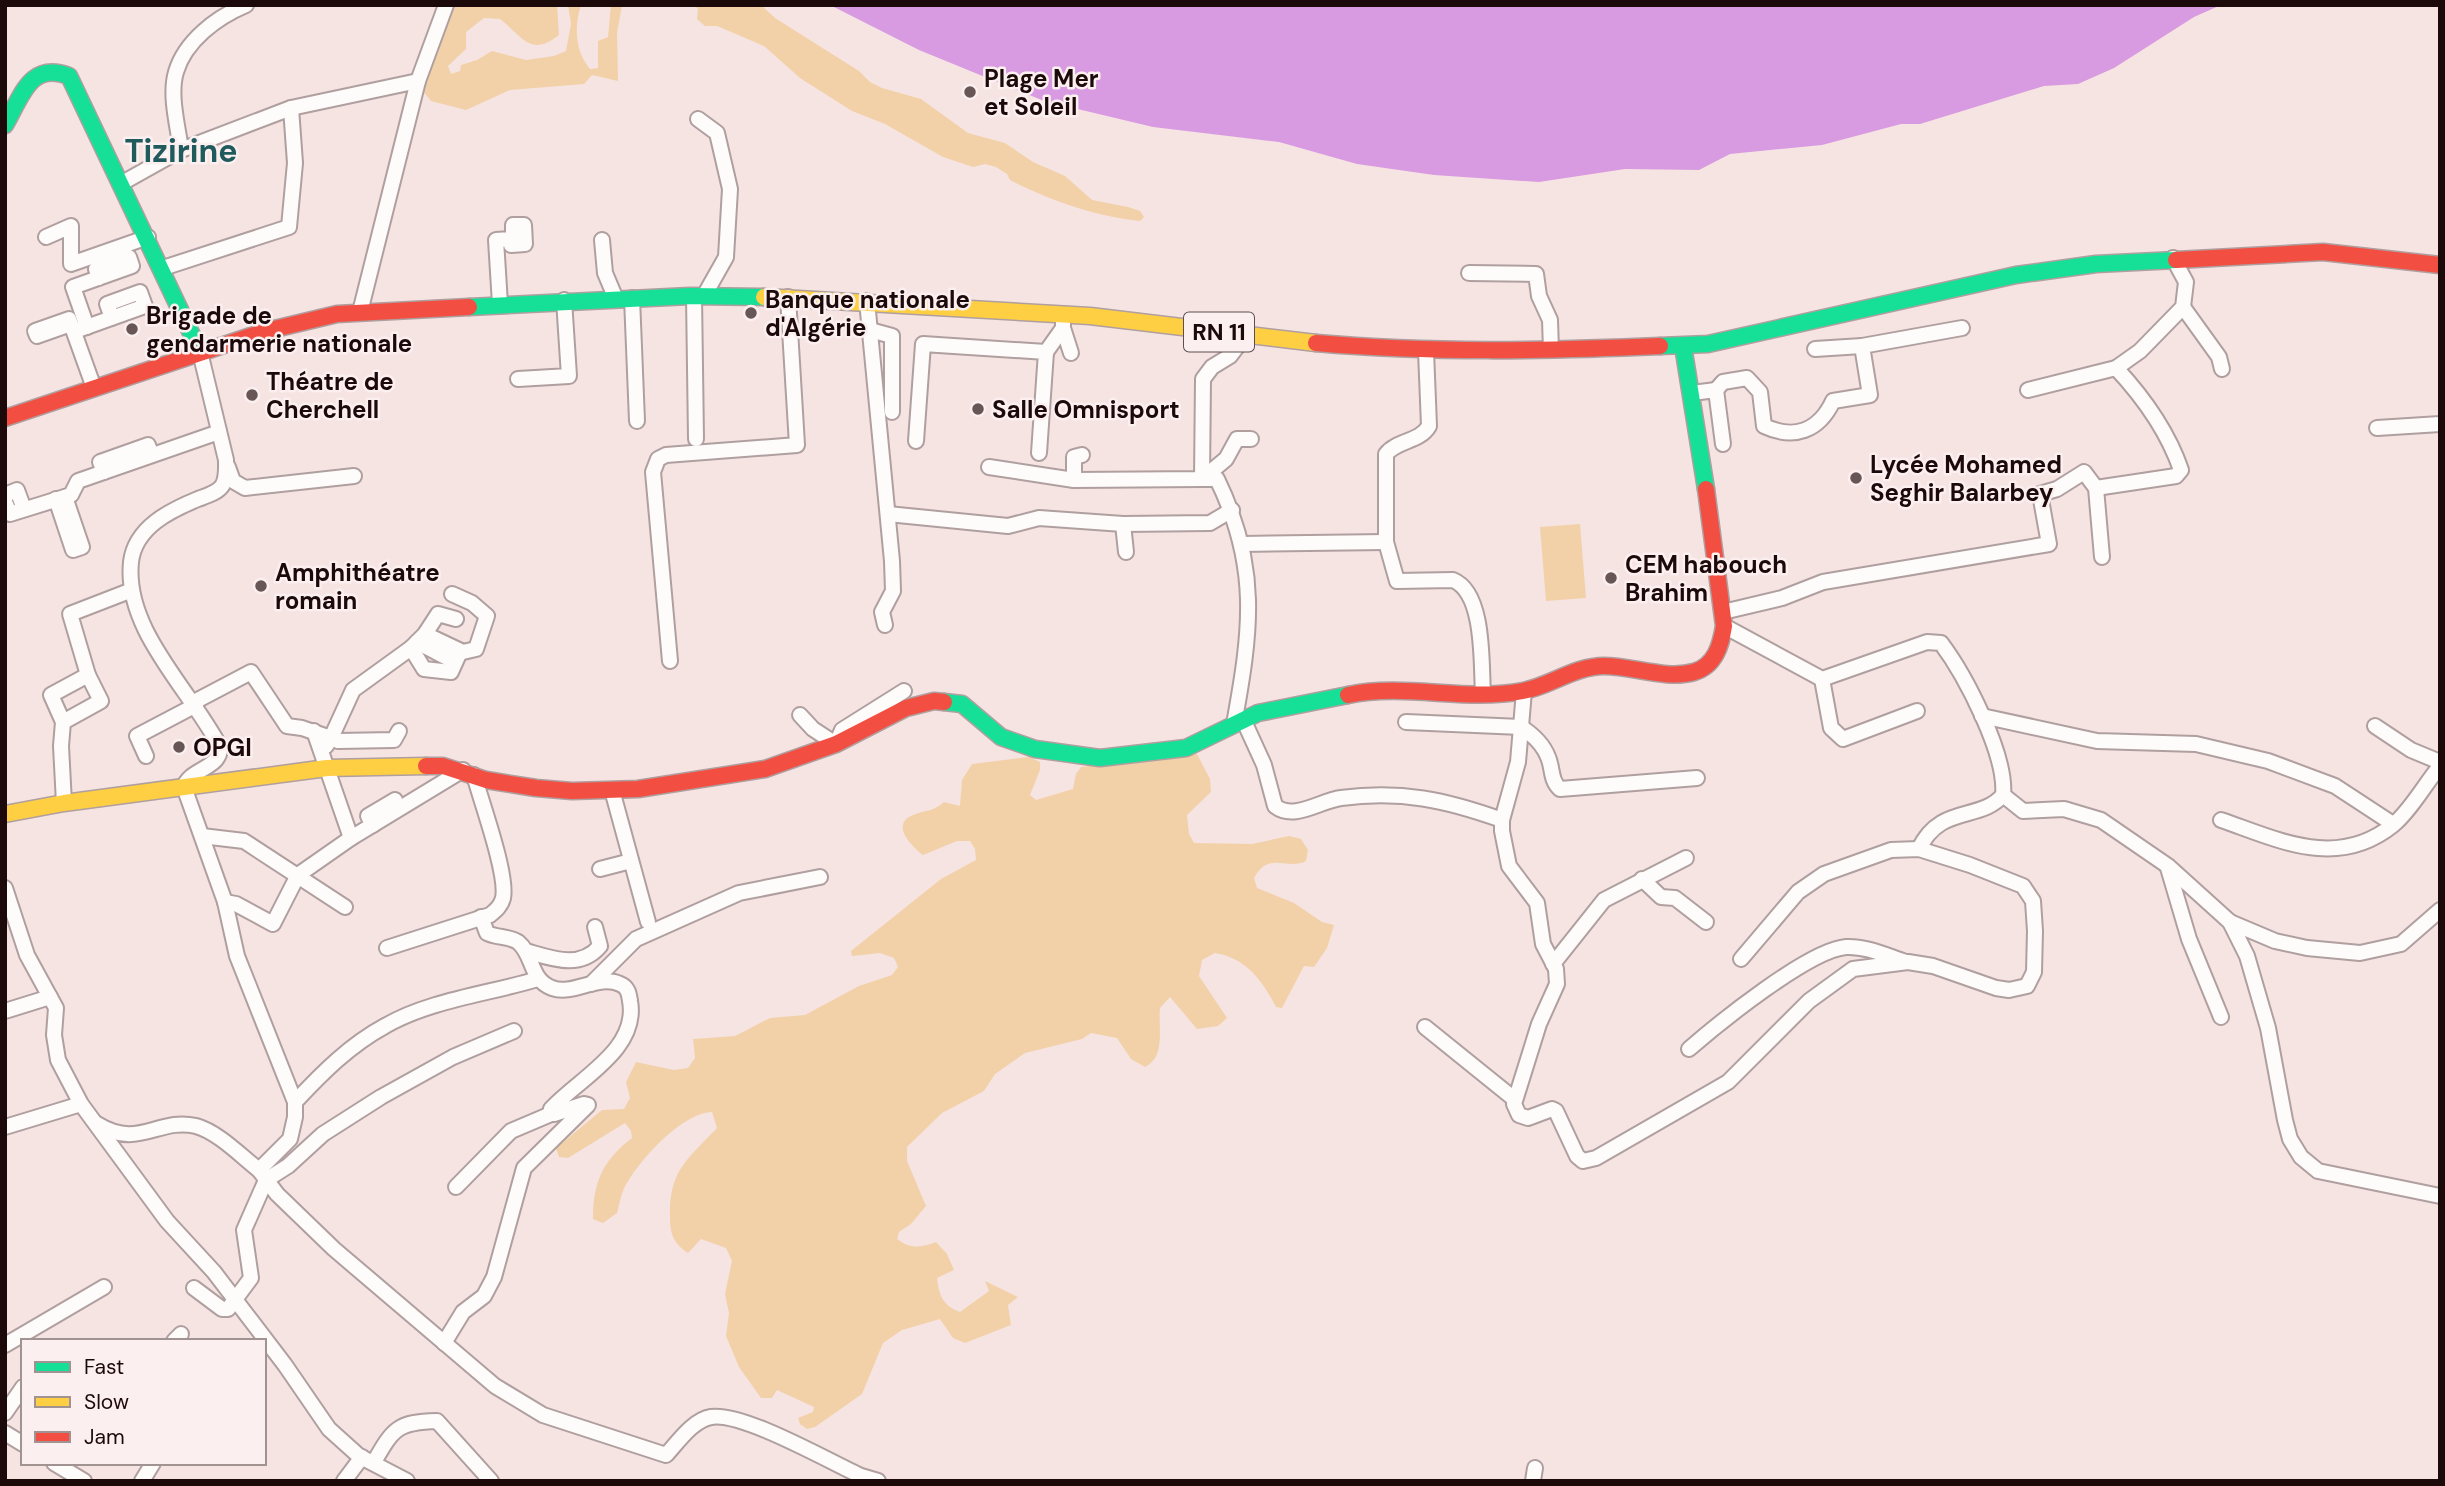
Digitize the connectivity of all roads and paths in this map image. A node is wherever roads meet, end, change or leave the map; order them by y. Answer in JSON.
{"nodes":[{"id":1,"x":246,"y":5,"type":"edge"},
{"id":2,"x":446,"y":5,"type":"edge"},
{"id":3,"x":418,"y":81,"type":"junction"},
{"id":4,"x":291,"y":108,"type":"junction"},
{"id":5,"x":698,"y":119,"type":"dead end"},
{"id":6,"x":5,"y":125,"type":"edge"},
{"id":7,"x":181,"y":150,"type":"junction"},
{"id":8,"x":122,"y":183,"type":"junction"},
{"id":9,"x":47,"y":237,"type":"dead end"},
{"id":10,"x":148,"y":237,"type":"junction"},
{"id":11,"x":510,"y":239,"type":"dead end"},
{"id":12,"x":602,"y":240,"type":"dead end"},
{"id":13,"x":2173,"y":258,"type":"junction"},
{"id":14,"x":2440,"y":265,"type":"edge"},
{"id":15,"x":163,"y":268,"type":"junction"},
{"id":16,"x":1469,"y":273,"type":"dead end"},
{"id":17,"x":99,"y":278,"type":"dead end"},
{"id":18,"x":699,"y":296,"type":"junction"},
{"id":19,"x":788,"y":297,"type":"junction"},
{"id":20,"x":624,"y":298,"type":"junction"},
{"id":21,"x":564,"y":300,"type":"junction"},
{"id":22,"x":867,"y":301,"type":"junction"},
{"id":23,"x":500,"y":304,"type":"junction"},
{"id":24,"x":2183,"y":307,"type":"junction"},
{"id":25,"x":360,"y":312,"type":"junction"},
{"id":26,"x":112,"y":318,"type":"dead end"},
{"id":27,"x":1063,"y":321,"type":"junction"},
{"id":28,"x":77,"y":328,"type":"junction"},
{"id":29,"x":1962,"y":328,"type":"dead end"},
{"id":30,"x":870,"y":330,"type":"junction"},
{"id":31,"x":1245,"y":336,"type":"junction"},
{"id":32,"x":1862,"y":345,"type":"junction"},
{"id":33,"x":1683,"y":346,"type":"junction"},
{"id":34,"x":1815,"y":349,"type":"dead end"},
{"id":35,"x":1426,"y":351,"type":"junction"},
{"id":36,"x":1551,"y":351,"type":"junction"},
{"id":37,"x":200,"y":352,"type":"junction"},
{"id":38,"x":1046,"y":352,"type":"junction"},
{"id":39,"x":1071,"y":353,"type":"dead end"},
{"id":40,"x":2116,"y":368,"type":"junction"},
{"id":41,"x":2221,"y":369,"type":"dead end"},
{"id":42,"x":518,"y":379,"type":"dead end"},
{"id":43,"x":94,"y":388,"type":"junction"},
{"id":44,"x":1716,"y":390,"type":"junction"},
{"id":45,"x":2028,"y":390,"type":"dead end"},
{"id":46,"x":1692,"y":393,"type":"junction"},
{"id":47,"x":892,"y":412,"type":"dead end"},
{"id":48,"x":5,"y":418,"type":"edge"},
{"id":49,"x":637,"y":421,"type":"dead end"},
{"id":50,"x":2440,"y":424,"type":"edge"},
{"id":51,"x":2377,"y":428,"type":"dead end"},
{"id":52,"x":219,"y":432,"type":"junction"},
{"id":53,"x":696,"y":439,"type":"dead end"},
{"id":54,"x":1251,"y":439,"type":"dead end"},
{"id":55,"x":916,"y":441,"type":"dead end"},
{"id":56,"x":1723,"y":444,"type":"dead end"},
{"id":57,"x":1038,"y":453,"type":"dead end"},
{"id":58,"x":1082,"y":456,"type":"dead end"},
{"id":59,"x":226,"y":460,"type":"junction"},
{"id":60,"x":989,"y":467,"type":"dead end"},
{"id":61,"x":1208,"y":473,"type":"junction"},
{"id":62,"x":354,"y":475,"type":"dead end"},
{"id":63,"x":1074,"y":480,"type":"junction"},
{"id":64,"x":246,"y":488,"type":"junction"},
{"id":65,"x":2096,"y":488,"type":"junction"},
{"id":66,"x":214,"y":492,"type":"junction"},
{"id":67,"x":5,"y":495,"type":"edge"},
{"id":68,"x":5,"y":502,"type":"edge"},
{"id":69,"x":24,"y":509,"type":"junction"},
{"id":70,"x":1232,"y":510,"type":"junction"},
{"id":71,"x":888,"y":514,"type":"junction"},
{"id":72,"x":1124,"y":524,"type":"junction"},
{"id":73,"x":1386,"y":542,"type":"junction"},
{"id":74,"x":1242,"y":544,"type":"junction"},
{"id":75,"x":1126,"y":552,"type":"dead end"},
{"id":76,"x":2102,"y":557,"type":"dead end"},
{"id":77,"x":132,"y":590,"type":"junction"},
{"id":78,"x":452,"y":594,"type":"dead end"},
{"id":79,"x":456,"y":619,"type":"dead end"},
{"id":80,"x":1724,"y":619,"type":"junction"},
{"id":81,"x":885,"y":625,"type":"dead end"},
{"id":82,"x":418,"y":642,"type":"junction"},
{"id":83,"x":458,"y":657,"type":"junction"},
{"id":84,"x":670,"y":662,"type":"dead end"},
{"id":85,"x":88,"y":675,"type":"junction"},
{"id":86,"x":1822,"y":679,"type":"junction"},
{"id":87,"x":904,"y":691,"type":"dead end"},
{"id":88,"x":1524,"y":691,"type":"junction"},
{"id":89,"x":1483,"y":693,"type":"junction"},
{"id":90,"x":195,"y":704,"type":"junction"},
{"id":91,"x":1917,"y":711,"type":"dead end"},
{"id":92,"x":800,"y":715,"type":"dead end"},
{"id":93,"x":1982,"y":716,"type":"junction"},
{"id":94,"x":1239,"y":721,"type":"junction"},
{"id":95,"x":63,"y":722,"type":"junction"},
{"id":96,"x":1406,"y":722,"type":"dead end"},
{"id":97,"x":2375,"y":726,"type":"dead end"},
{"id":98,"x":1521,"y":727,"type":"junction"},
{"id":99,"x":314,"y":731,"type":"junction"},
{"id":100,"x":399,"y":731,"type":"dead end"},
{"id":101,"x":331,"y":738,"type":"junction"},
{"id":102,"x":836,"y":744,"type":"junction"},
{"id":103,"x":146,"y":756,"type":"dead end"},
{"id":104,"x":325,"y":760,"type":"junction"},
{"id":105,"x":2440,"y":764,"type":"edge"},
{"id":106,"x":468,"y":772,"type":"junction"},
{"id":107,"x":1697,"y":778,"type":"dead end"},
{"id":108,"x":184,"y":787,"type":"junction"},
{"id":109,"x":612,"y":790,"type":"junction"},
{"id":110,"x":2003,"y":794,"type":"junction"},
{"id":111,"x":64,"y":803,"type":"junction"},
{"id":112,"x":5,"y":814,"type":"edge"},
{"id":113,"x":1502,"y":820,"type":"junction"},
{"id":114,"x":2221,"y":820,"type":"dead end"},
{"id":115,"x":2393,"y":824,"type":"junction"},
{"id":116,"x":202,"y":836,"type":"junction"},
{"id":117,"x":351,"y":838,"type":"junction"},
{"id":118,"x":1919,"y":849,"type":"junction"},
{"id":119,"x":1686,"y":858,"type":"dead end"},
{"id":120,"x":631,"y":861,"type":"junction"},
{"id":121,"x":2168,"y":866,"type":"junction"},
{"id":122,"x":600,"y":869,"type":"dead end"},
{"id":123,"x":298,"y":875,"type":"junction"},
{"id":124,"x":820,"y":877,"type":"dead end"},
{"id":125,"x":1642,"y":879,"type":"junction"},
{"id":126,"x":6,"y":893,"type":"edge"},
{"id":127,"x":225,"y":902,"type":"junction"},
{"id":128,"x":345,"y":907,"type":"dead end"},
{"id":129,"x":2440,"y":910,"type":"edge"},
{"id":130,"x":481,"y":917,"type":"junction"},
{"id":131,"x":648,"y":922,"type":"dead end"},
{"id":132,"x":1706,"y":922,"type":"dead end"},
{"id":133,"x":2230,"y":922,"type":"junction"},
{"id":134,"x":595,"y":927,"type":"dead end"},
{"id":135,"x":387,"y":948,"type":"dead end"},
{"id":136,"x":526,"y":951,"type":"junction"},
{"id":137,"x":1741,"y":959,"type":"dead end"},
{"id":138,"x":1908,"y":962,"type":"junction"},
{"id":139,"x":1553,"y":964,"type":"junction"},
{"id":140,"x":538,"y":979,"type":"junction"},
{"id":141,"x":591,"y":984,"type":"junction"},
{"id":142,"x":50,"y":997,"type":"junction"},
{"id":143,"x":5,"y":1011,"type":"edge"},
{"id":144,"x":2221,"y":1017,"type":"dead end"},
{"id":145,"x":1425,"y":1027,"type":"dead end"},
{"id":146,"x":514,"y":1031,"type":"dead end"},
{"id":147,"x":1689,"y":1049,"type":"dead end"},
{"id":148,"x":1513,"y":1098,"type":"junction"},
{"id":149,"x":295,"y":1101,"type":"junction"},
{"id":150,"x":81,"y":1104,"type":"junction"},
{"id":151,"x":551,"y":1114,"type":"junction"},
{"id":152,"x":97,"y":1124,"type":"junction"},
{"id":153,"x":5,"y":1126,"type":"edge"},
{"id":154,"x":130,"y":1136,"type":"junction"},
{"id":155,"x":117,"y":1152,"type":"junction"},
{"id":156,"x":262,"y":1175,"type":"junction"},
{"id":157,"x":456,"y":1187,"type":"dead end"},
{"id":158,"x":2440,"y":1196,"type":"edge"},
{"id":159,"x":104,"y":1287,"type":"dead end"},
{"id":160,"x":194,"y":1288,"type":"dead end"},
{"id":161,"x":234,"y":1300,"type":"junction"},
{"id":162,"x":265,"y":1339,"type":"edge"},
{"id":163,"x":266,"y":1341,"type":"edge"},
{"id":164,"x":444,"y":1343,"type":"junction"},
{"id":165,"x":5,"y":1345,"type":"edge"},
{"id":166,"x":21,"y":1390,"type":"edge"},
{"id":167,"x":5,"y":1413,"type":"edge"},
{"id":168,"x":5,"y":1433,"type":"edge"},
{"id":169,"x":21,"y":1443,"type":"edge"},
{"id":170,"x":368,"y":1460,"type":"junction"},
{"id":171,"x":57,"y":1465,"type":"edge"},
{"id":172,"x":152,"y":1465,"type":"edge"},
{"id":173,"x":84,"y":1481,"type":"edge"},
{"id":174,"x":142,"y":1481,"type":"edge"},
{"id":175,"x":344,"y":1481,"type":"edge"},
{"id":176,"x":407,"y":1481,"type":"edge"},
{"id":177,"x":491,"y":1481,"type":"edge"},
{"id":178,"x":878,"y":1481,"type":"edge"}],
"edges":[{"from":1,"to":7,"type":"street"},
{"from":2,"to":3,"type":"street"},
{"from":3,"to":4,"type":"street"},
{"from":3,"to":25,"type":"street"},
{"from":4,"to":7,"type":"street"},
{"from":4,"to":15,"type":"street"},
{"from":5,"to":18,"type":"street"},
{"from":6,"to":8,"type":"main road"},
{"from":7,"to":8,"type":"street"},
{"from":8,"to":10,"type":"main road"},
{"from":9,"to":10,"type":"street"},
{"from":10,"to":15,"type":"main road"},
{"from":11,"to":23,"type":"street"},
{"from":12,"to":20,"type":"street"},
{"from":13,"to":14,"type":"main road","number":"RN 11"},
{"from":13,"to":24,"type":"street"},
{"from":13,"to":33,"type":"main road","number":"RN 11"},
{"from":15,"to":37,"type":"main road"},
{"from":16,"to":36,"type":"street"},
{"from":17,"to":28,"type":"street"},
{"from":18,"to":19,"type":"main road","number":"RN 11"},
{"from":18,"to":20,"type":"main road","number":"RN 11"},
{"from":18,"to":53,"type":"street"},
{"from":19,"to":22,"type":"main road","number":"RN 11"},
{"from":19,"to":84,"type":"street"},
{"from":20,"to":21,"type":"main road","number":"RN 11"},
{"from":20,"to":49,"type":"street"},
{"from":21,"to":23,"type":"main road","number":"RN 11"},
{"from":21,"to":42,"type":"street"},
{"from":22,"to":27,"type":"main road","number":"RN 11"},
{"from":22,"to":30,"type":"street"},
{"from":23,"to":25,"type":"main road","number":"RN 11"},
{"from":24,"to":40,"type":"street"},
{"from":24,"to":41,"type":"street"},
{"from":25,"to":37,"type":"main road","number":"RN 11"},
{"from":26,"to":28,"type":"street"},
{"from":27,"to":31,"type":"main road","number":"RN 11"},
{"from":27,"to":38,"type":"street"},
{"from":27,"to":39,"type":"street"},
{"from":28,"to":43,"type":"street"},
{"from":29,"to":32,"type":"street"},
{"from":30,"to":47,"type":"street"},
{"from":30,"to":71,"type":"street"},
{"from":31,"to":35,"type":"main road","number":"RN 11"},
{"from":31,"to":61,"type":"street"},
{"from":32,"to":34,"type":"street"},
{"from":32,"to":44,"type":"street"},
{"from":33,"to":36,"type":"main road","number":"RN 11"},
{"from":33,"to":46,"type":"main road"},
{"from":35,"to":36,"type":"main road","number":"RN 11"},
{"from":35,"to":73,"type":"street"},
{"from":37,"to":43,"type":"main road","number":"RN 11"},
{"from":37,"to":52,"type":"street"},
{"from":38,"to":55,"type":"street"},
{"from":38,"to":57,"type":"street"},
{"from":40,"to":45,"type":"street"},
{"from":40,"to":65,"type":"street"},
{"from":43,"to":48,"type":"main road","number":"RN 11"},
{"from":44,"to":46,"type":"street"},
{"from":44,"to":56,"type":"street"},
{"from":46,"to":80,"type":"main road"},
{"from":50,"to":51,"type":"street"},
{"from":52,"to":59,"type":"street"},
{"from":52,"to":69,"type":"street"},
{"from":54,"to":61,"type":"street"},
{"from":58,"to":63,"type":"street"},
{"from":59,"to":64,"type":"street"},
{"from":59,"to":66,"type":"street"},
{"from":60,"to":63,"type":"street"},
{"from":61,"to":63,"type":"street"},
{"from":61,"to":70,"type":"street"},
{"from":62,"to":64,"type":"street"},
{"from":64,"to":66,"type":"street"},
{"from":65,"to":76,"type":"street"},
{"from":65,"to":80,"type":"street"},
{"from":66,"to":77,"type":"street"},
{"from":67,"to":69,"type":"street"},
{"from":68,"to":69,"type":"street"},
{"from":70,"to":72,"type":"street"},
{"from":70,"to":74,"type":"street"},
{"from":71,"to":72,"type":"street"},
{"from":71,"to":81,"type":"street"},
{"from":72,"to":75,"type":"street"},
{"from":73,"to":74,"type":"street"},
{"from":73,"to":89,"type":"street"},
{"from":74,"to":94,"type":"street"},
{"from":77,"to":85,"type":"street"},
{"from":77,"to":90,"type":"street"},
{"from":78,"to":83,"type":"street"},
{"from":79,"to":82,"type":"street"},
{"from":80,"to":86,"type":"street"},
{"from":80,"to":88,"type":"main road"},
{"from":82,"to":83,"type":"street"},
{"from":82,"to":83,"type":"street"},
{"from":82,"to":101,"type":"street"},
{"from":85,"to":95,"type":"street"},
{"from":85,"to":95,"type":"street"},
{"from":86,"to":91,"type":"street"},
{"from":86,"to":93,"type":"street"},
{"from":87,"to":102,"type":"street"},
{"from":88,"to":89,"type":"main road"},
{"from":88,"to":98,"type":"street"},
{"from":89,"to":94,"type":"main road"},
{"from":90,"to":99,"type":"street"},
{"from":90,"to":103,"type":"street"},
{"from":90,"to":108,"type":"street"},
{"from":92,"to":102,"type":"street"},
{"from":93,"to":110,"type":"street"},
{"from":93,"to":115,"type":"street"},
{"from":94,"to":102,"type":"main road"},
{"from":94,"to":113,"type":"street"},
{"from":95,"to":111,"type":"street"},
{"from":96,"to":98,"type":"street"},
{"from":97,"to":105,"type":"street"},
{"from":98,"to":107,"type":"street"},
{"from":98,"to":113,"type":"street"},
{"from":99,"to":101,"type":"street"},
{"from":99,"to":104,"type":"street"},
{"from":100,"to":101,"type":"street"},
{"from":101,"to":104,"type":"street"},
{"from":102,"to":109,"type":"main road"},
{"from":104,"to":106,"type":"main road"},
{"from":104,"to":108,"type":"main road"},
{"from":104,"to":117,"type":"street"},
{"from":105,"to":115,"type":"street"},
{"from":106,"to":109,"type":"main road"},
{"from":106,"to":117,"type":"street"},
{"from":106,"to":130,"type":"street"},
{"from":108,"to":111,"type":"main road"},
{"from":108,"to":116,"type":"street"},
{"from":109,"to":120,"type":"street"},
{"from":110,"to":118,"type":"street"},
{"from":110,"to":121,"type":"street"},
{"from":111,"to":112,"type":"main road"},
{"from":113,"to":139,"type":"street"},
{"from":114,"to":115,"type":"street"},
{"from":116,"to":123,"type":"street"},
{"from":116,"to":127,"type":"street"},
{"from":117,"to":123,"type":"street"},
{"from":118,"to":137,"type":"street"},
{"from":118,"to":138,"type":"street"},
{"from":119,"to":125,"type":"street"},
{"from":120,"to":122,"type":"street"},
{"from":120,"to":131,"type":"street"},
{"from":121,"to":133,"type":"street"},
{"from":121,"to":144,"type":"street"},
{"from":123,"to":127,"type":"street"},
{"from":123,"to":128,"type":"street"},
{"from":124,"to":141,"type":"street"},
{"from":125,"to":132,"type":"street"},
{"from":125,"to":139,"type":"street"},
{"from":126,"to":142,"type":"street"},
{"from":127,"to":149,"type":"street"},
{"from":129,"to":133,"type":"street"},
{"from":130,"to":135,"type":"street"},
{"from":130,"to":136,"type":"street"},
{"from":133,"to":158,"type":"street"},
{"from":134,"to":136,"type":"street"},
{"from":136,"to":140,"type":"street"},
{"from":138,"to":147,"type":"street"},
{"from":138,"to":148,"type":"street"},
{"from":139,"to":148,"type":"street"},
{"from":140,"to":141,"type":"street"},
{"from":140,"to":149,"type":"street"},
{"from":141,"to":151,"type":"street"},
{"from":142,"to":143,"type":"street"},
{"from":142,"to":150,"type":"street"},
{"from":145,"to":148,"type":"street"},
{"from":146,"to":156,"type":"street"},
{"from":149,"to":156,"type":"street"},
{"from":150,"to":152,"type":"street"},
{"from":150,"to":153,"type":"street"},
{"from":151,"to":157,"type":"street"},
{"from":151,"to":164,"type":"street"},
{"from":152,"to":154,"type":"street"},
{"from":152,"to":155,"type":"street"},
{"from":154,"to":155,"type":"street"},
{"from":154,"to":156,"type":"street"},
{"from":155,"to":161,"type":"street"},
{"from":156,"to":161,"type":"street"},
{"from":156,"to":164,"type":"street"},
{"from":159,"to":165,"type":"street"},
{"from":160,"to":161,"type":"street"},
{"from":161,"to":162,"type":"street"},
{"from":163,"to":170,"type":"street"},
{"from":164,"to":178,"type":"street"},
{"from":166,"to":167,"type":"street"},
{"from":168,"to":169,"type":"street"},
{"from":170,"to":175,"type":"street"},
{"from":170,"to":176,"type":"street"},
{"from":170,"to":177,"type":"street"},
{"from":171,"to":173,"type":"street"},
{"from":172,"to":174,"type":"street"}]}
